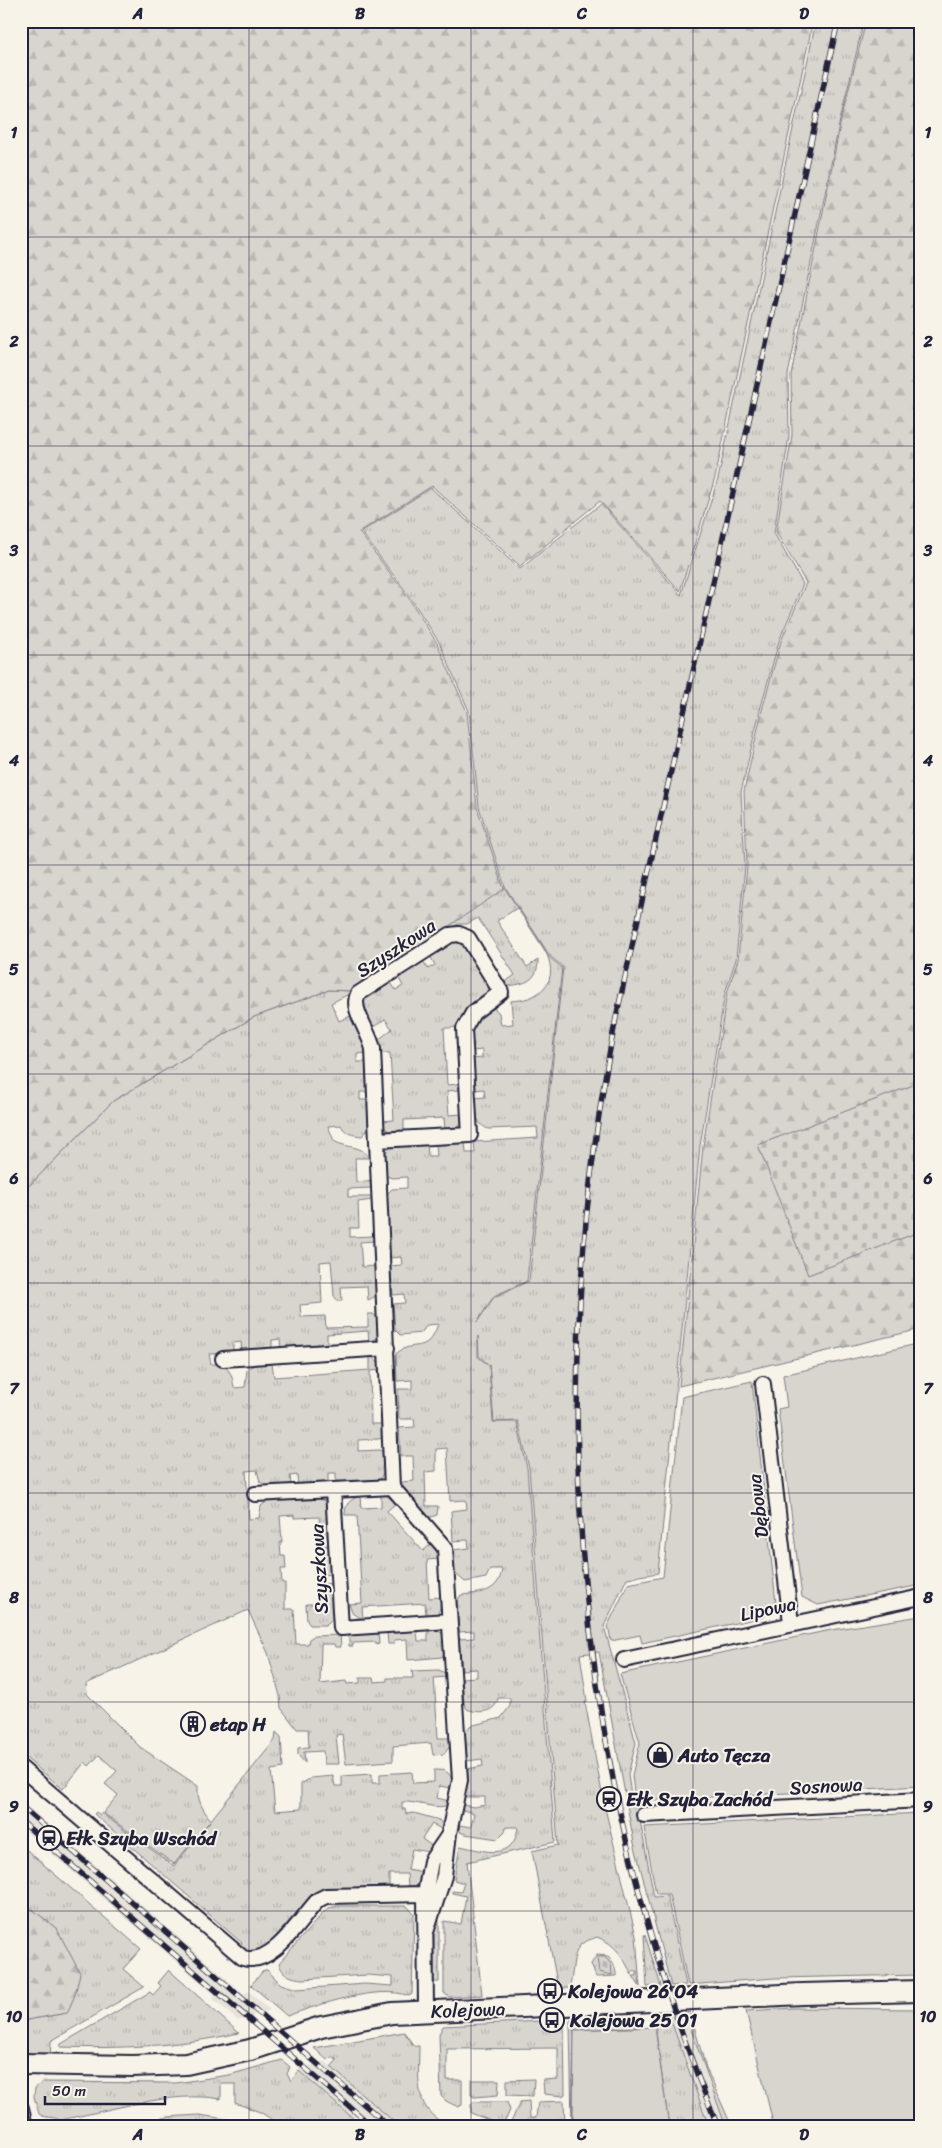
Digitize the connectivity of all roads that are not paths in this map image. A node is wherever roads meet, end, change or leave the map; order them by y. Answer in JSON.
{"nodes":[{"id":1,"x":377,"y":1140,"type":"junction"},
{"id":2,"x":387,"y":1348,"type":"junction"},
{"id":3,"x":223,"y":1359,"type":"dead end"},
{"id":4,"x":763,"y":1384,"type":"dead end"},
{"id":5,"x":392,"y":1487,"type":"junction"},
{"id":6,"x":333,"y":1490,"type":"junction"},
{"id":7,"x":255,"y":1494,"type":"dead end"},
{"id":8,"x":921,"y":1597,"type":"edge"},
{"id":9,"x":450,"y":1620,"type":"junction"},
{"id":10,"x":790,"y":1623,"type":"junction"},
{"id":11,"x":624,"y":1660,"type":"dead end"},
{"id":12,"x":21,"y":1768,"type":"edge"},
{"id":13,"x":921,"y":1800,"type":"edge"},
{"id":14,"x":644,"y":1814,"type":"dead end"},
{"id":15,"x":449,"y":1833,"type":"junction"},
{"id":16,"x":425,"y":1894,"type":"junction"},
{"id":17,"x":426,"y":1932,"type":"junction"},
{"id":18,"x":921,"y":1991,"type":"edge"},
{"id":19,"x":426,"y":2012,"type":"junction"},
{"id":20,"x":21,"y":2064,"type":"edge"},
{"id":21,"x":21,"y":2108,"type":"edge"},
{"id":22,"x":25,"y":2127,"type":"edge"}],
"edges":[{"from":1,"to":1,"type":"street","name":"Szyszkowa"},
{"from":1,"to":2,"type":"street","name":"Szyszkowa"},
{"from":2,"to":3,"type":"street"},
{"from":2,"to":5,"type":"street","name":"Szyszkowa"},
{"from":4,"to":10,"type":"street","name":"Dębowa"},
{"from":5,"to":6,"type":"street"},
{"from":5,"to":9,"type":"street"},
{"from":6,"to":7,"type":"street"},
{"from":6,"to":9,"type":"street","name":"Szyszkowa"},
{"from":8,"to":10,"type":"street","name":"Lipowa"},
{"from":9,"to":15,"type":"street"},
{"from":10,"to":11,"type":"street","name":"Lipowa"},
{"from":12,"to":16,"type":"street"},
{"from":13,"to":14,"type":"street","name":"Sosnowa"},
{"from":15,"to":16,"type":"street"},
{"from":15,"to":17,"type":"street"},
{"from":16,"to":17,"type":"street"},
{"from":17,"to":19,"type":"street"},
{"from":18,"to":19,"type":"street","name":"Kolejowa"},
{"from":19,"to":20,"type":"street","name":"Kolejowa"},
{"from":21,"to":22,"type":"street"}]}
